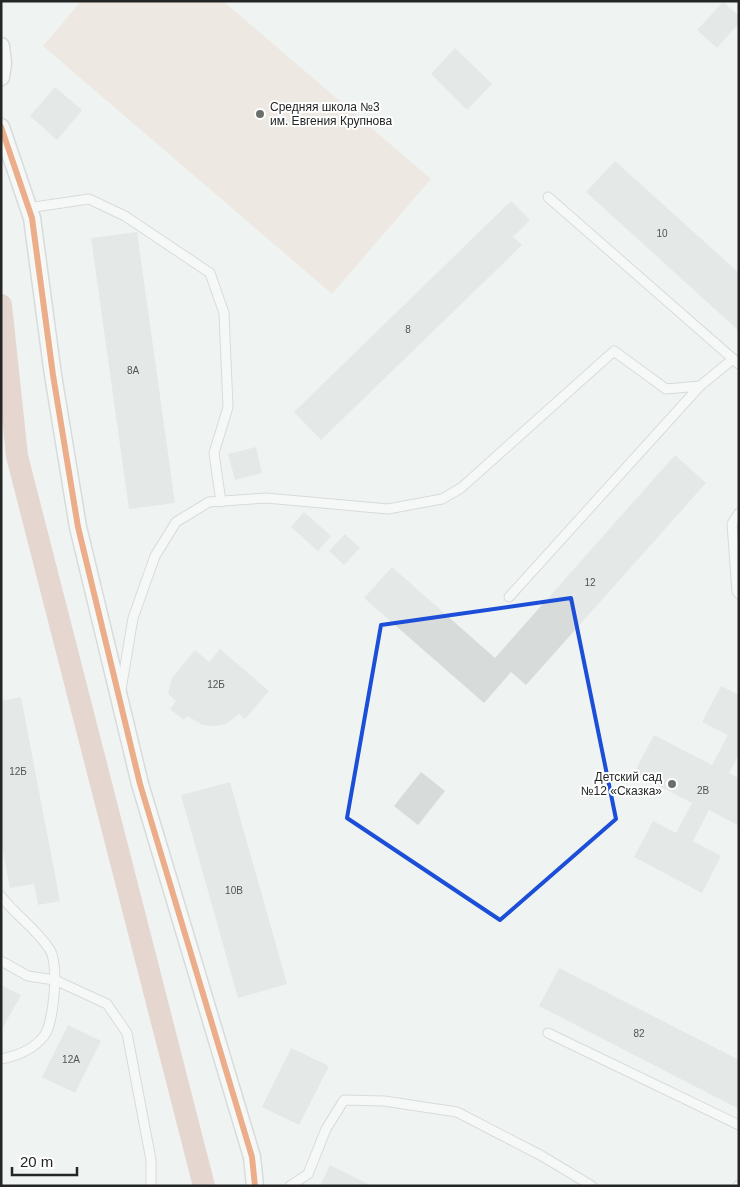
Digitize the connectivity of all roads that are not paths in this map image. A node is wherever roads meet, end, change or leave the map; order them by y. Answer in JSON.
{"nodes":[{"id":1,"x":1,"y":46,"type":"edge"},
{"id":2,"x":1,"y":77,"type":"edge"},
{"id":3,"x":1,"y":127,"type":"edge"},
{"id":4,"x":548,"y":197,"type":"dead end"},
{"id":5,"x":28,"y":208,"type":"junction"},
{"id":6,"x":736,"y":361,"type":"edge"},
{"id":7,"x":700,"y":386,"type":"junction"},
{"id":8,"x":220,"y":502,"type":"junction"},
{"id":9,"x":739,"y":512,"type":"edge"},
{"id":10,"x":739,"y":594,"type":"edge"},
{"id":11,"x":509,"y":598,"type":"dead end"},
{"id":12,"x":120,"y":700,"type":"junction"},
{"id":13,"x":1,"y":896,"type":"edge"},
{"id":14,"x":1,"y":961,"type":"edge"},
{"id":15,"x":55,"y":980,"type":"junction"},
{"id":16,"x":548,"y":1033,"type":"dead end"},
{"id":17,"x":1,"y":1059,"type":"edge"},
{"id":18,"x":739,"y":1125,"type":"edge"},
{"id":19,"x":151,"y":1186,"type":"edge"},
{"id":20,"x":255,"y":1186,"type":"edge"},
{"id":21,"x":290,"y":1186,"type":"edge"},
{"id":22,"x":592,"y":1186,"type":"edge"}],
"edges":[{"from":1,"to":2,"type":"street"},
{"from":3,"to":5,"type":"street"},
{"from":4,"to":6,"type":"lane"},
{"from":5,"to":8,"type":"lane"},
{"from":5,"to":12,"type":"street"},
{"from":6,"to":7,"type":"lane"},
{"from":7,"to":8,"type":"lane"},
{"from":7,"to":11,"type":"lane"},
{"from":8,"to":12,"type":"lane"},
{"from":9,"to":10,"type":"lane"},
{"from":12,"to":20,"type":"street"},
{"from":13,"to":15,"type":"lane"},
{"from":14,"to":15,"type":"lane"},
{"from":15,"to":17,"type":"lane"},
{"from":15,"to":19,"type":"lane"},
{"from":16,"to":18,"type":"lane"},
{"from":21,"to":22,"type":"lane"}]}
